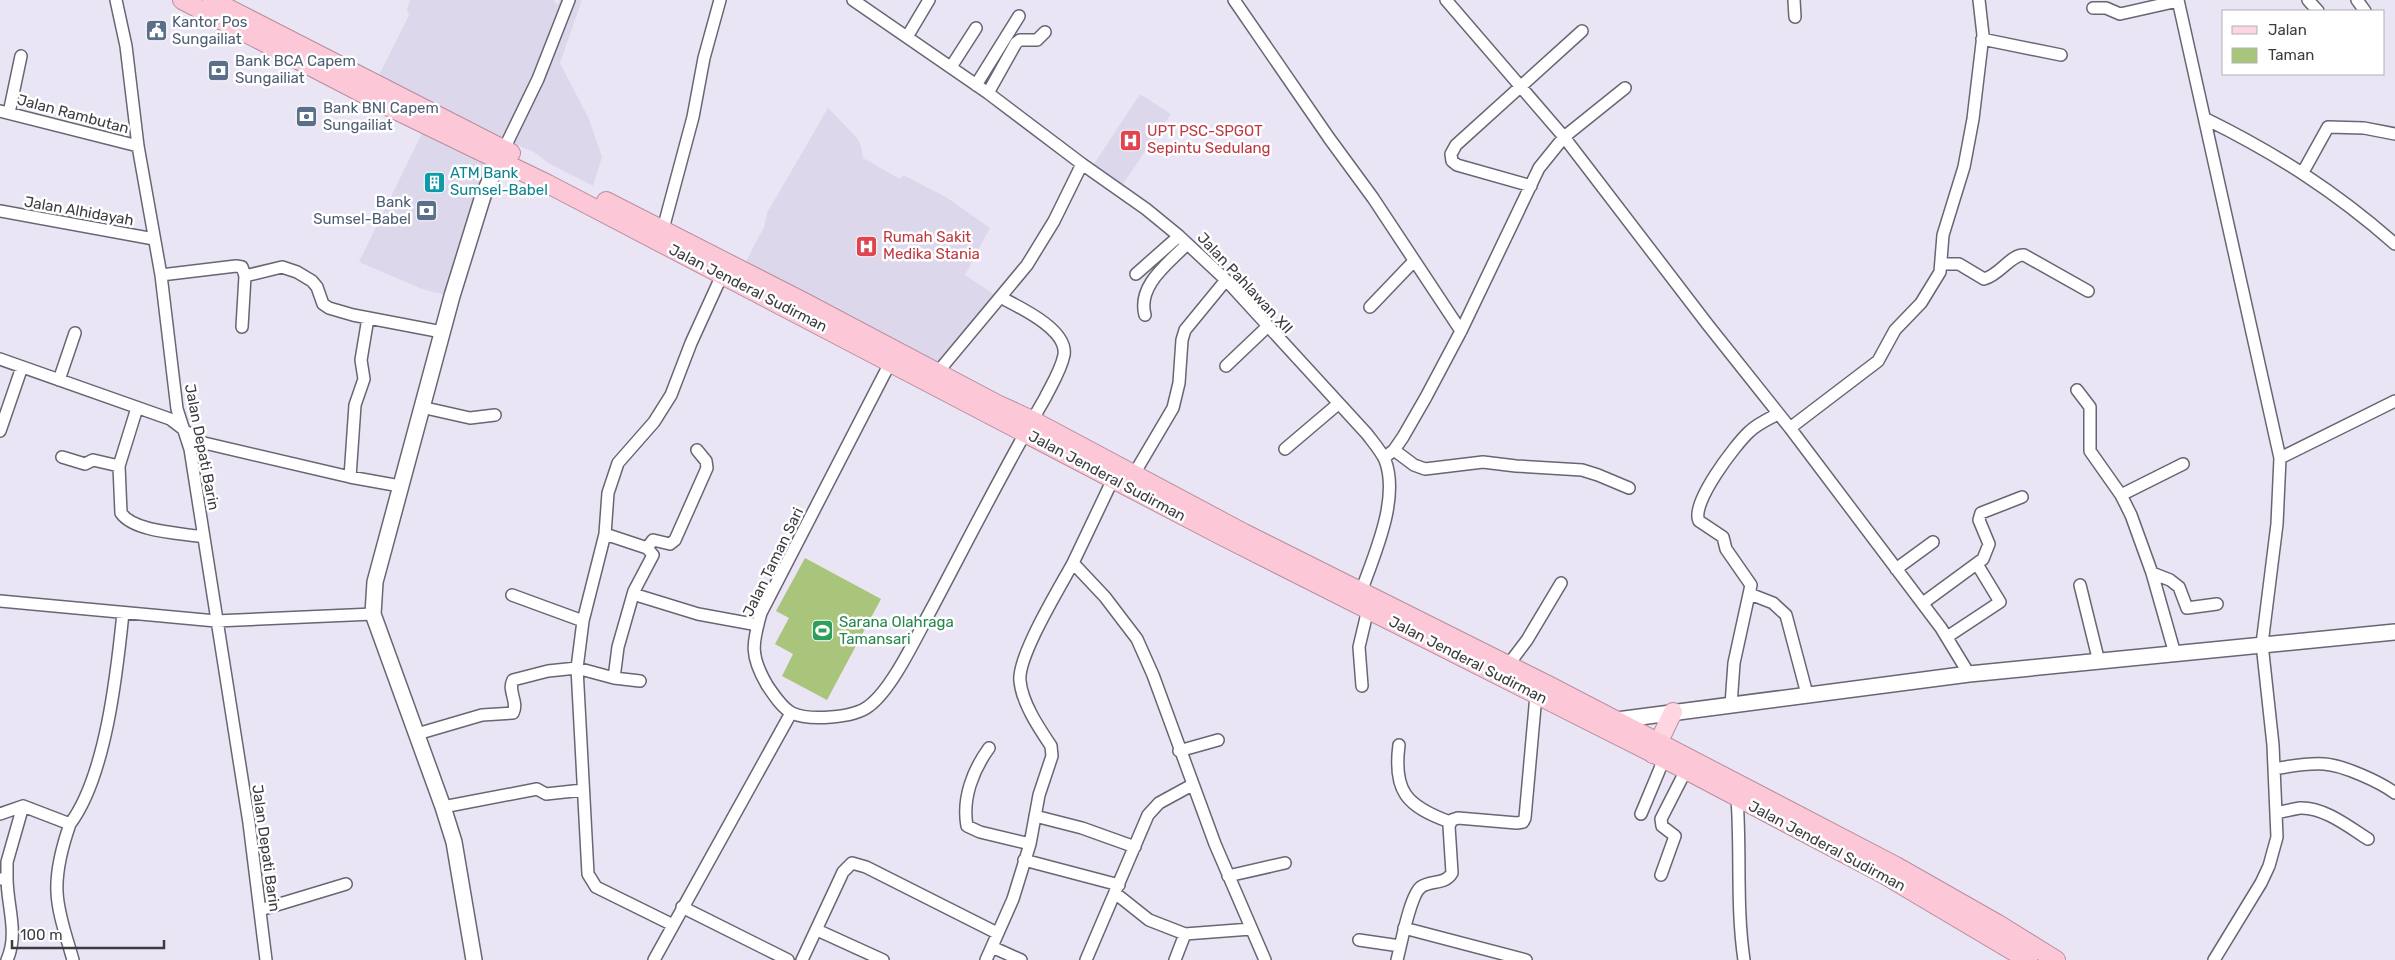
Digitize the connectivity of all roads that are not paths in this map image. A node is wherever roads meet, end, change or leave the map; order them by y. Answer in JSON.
{"nodes":[{"id":1,"x":116,"y":0,"type":"edge"},
{"id":2,"x":182,"y":0,"type":"edge"},
{"id":3,"x":212,"y":0,"type":"edge"},
{"id":4,"x":569,"y":0,"type":"edge"},
{"id":5,"x":720,"y":0,"type":"edge"},
{"id":6,"x":929,"y":0,"type":"edge"},
{"id":7,"x":1234,"y":0,"type":"edge"},
{"id":8,"x":1446,"y":0,"type":"edge"},
{"id":9,"x":1794,"y":0,"type":"edge"},
{"id":10,"x":1979,"y":0,"type":"edge"},
{"id":11,"x":2178,"y":0,"type":"edge"},
{"id":12,"x":2308,"y":0,"type":"edge"},
{"id":13,"x":857,"y":1,"type":"edge"},
{"id":14,"x":2093,"y":8,"type":"dead end"},
{"id":15,"x":2317,"y":10,"type":"edge"},
{"id":16,"x":1019,"y":16,"type":"dead end"},
{"id":17,"x":1795,"y":17,"type":"dead end"},
{"id":18,"x":976,"y":28,"type":"dead end"},
{"id":19,"x":1582,"y":31,"type":"dead end"},
{"id":20,"x":1045,"y":32,"type":"dead end"},
{"id":21,"x":906,"y":37,"type":"junction"},
{"id":22,"x":1982,"y":39,"type":"junction"},
{"id":23,"x":2061,"y":55,"type":"dead end"},
{"id":24,"x":21,"y":56,"type":"dead end"},
{"id":25,"x":951,"y":67,"type":"junction"},
{"id":26,"x":976,"y":85,"type":"junction"},
{"id":27,"x":1521,"y":87,"type":"junction"},
{"id":28,"x":1625,"y":88,"type":"dead end"},
{"id":29,"x":988,"y":93,"type":"junction"},
{"id":30,"x":4,"y":112,"type":"edge"},
{"id":31,"x":2206,"y":119,"type":"junction"},
{"id":32,"x":2395,"y":134,"type":"edge"},
{"id":33,"x":1564,"y":137,"type":"junction"},
{"id":34,"x":138,"y":146,"type":"junction"},
{"id":35,"x":501,"y":155,"type":"junction"},
{"id":36,"x":1082,"y":164,"type":"junction"},
{"id":37,"x":2303,"y":172,"type":"junction"},
{"id":38,"x":1531,"y":186,"type":"junction"},
{"id":39,"x":0,"y":211,"type":"edge"},
{"id":40,"x":663,"y":229,"type":"junction"},
{"id":41,"x":154,"y":239,"type":"junction"},
{"id":42,"x":1183,"y":240,"type":"junction"},
{"id":43,"x":2395,"y":244,"type":"edge"},
{"id":44,"x":1414,"y":260,"type":"junction"},
{"id":45,"x":1942,"y":264,"type":"junction"},
{"id":46,"x":1136,"y":274,"type":"dead end"},
{"id":47,"x":161,"y":275,"type":"junction"},
{"id":48,"x":722,"y":275,"type":"junction"},
{"id":49,"x":244,"y":276,"type":"junction"},
{"id":50,"x":1226,"y":280,"type":"junction"},
{"id":51,"x":2088,"y":291,"type":"dead end"},
{"id":52,"x":1002,"y":298,"type":"junction"},
{"id":53,"x":1370,"y":307,"type":"dead end"},
{"id":54,"x":1145,"y":315,"type":"dead end"},
{"id":55,"x":368,"y":318,"type":"junction"},
{"id":56,"x":242,"y":327,"type":"dead end"},
{"id":57,"x":1267,"y":327,"type":"junction"},
{"id":58,"x":1462,"y":331,"type":"junction"},
{"id":59,"x":442,"y":332,"type":"junction"},
{"id":60,"x":75,"y":333,"type":"dead end"},
{"id":61,"x":0,"y":359,"type":"edge"},
{"id":62,"x":890,"y":363,"type":"junction"},
{"id":63,"x":1226,"y":366,"type":"dead end"},
{"id":64,"x":22,"y":367,"type":"junction"},
{"id":65,"x":937,"y":373,"type":"junction"},
{"id":66,"x":59,"y":380,"type":"junction"},
{"id":67,"x":2077,"y":390,"type":"dead end"},
{"id":68,"x":2395,"y":401,"type":"edge"},
{"id":69,"x":1338,"y":404,"type":"junction"},
{"id":70,"x":421,"y":407,"type":"junction"},
{"id":71,"x":137,"y":408,"type":"junction"},
{"id":72,"x":1778,"y":414,"type":"junction"},
{"id":73,"x":494,"y":415,"type":"dead end"},
{"id":74,"x":1029,"y":426,"type":"junction"},
{"id":75,"x":1790,"y":428,"type":"junction"},
{"id":76,"x":183,"y":429,"type":"junction"},
{"id":77,"x":0,"y":431,"type":"edge"},
{"id":78,"x":1285,"y":449,"type":"dead end"},
{"id":79,"x":697,"y":450,"type":"dead end"},
{"id":80,"x":1394,"y":450,"type":"junction"},
{"id":81,"x":62,"y":457,"type":"dead end"},
{"id":82,"x":1384,"y":458,"type":"junction"},
{"id":83,"x":2280,"y":458,"type":"junction"},
{"id":84,"x":2183,"y":464,"type":"dead end"},
{"id":85,"x":119,"y":466,"type":"junction"},
{"id":86,"x":1134,"y":474,"type":"junction"},
{"id":87,"x":350,"y":477,"type":"junction"},
{"id":88,"x":1112,"y":479,"type":"junction"},
{"id":89,"x":400,"y":486,"type":"junction"},
{"id":90,"x":1629,"y":488,"type":"dead end"},
{"id":91,"x":2121,"y":495,"type":"junction"},
{"id":92,"x":2022,"y":497,"type":"dead end"},
{"id":93,"x":605,"y":534,"type":"junction"},
{"id":94,"x":203,"y":537,"type":"junction"},
{"id":95,"x":1933,"y":542,"type":"dead end"},
{"id":96,"x":647,"y":548,"type":"junction"},
{"id":97,"x":1073,"y":563,"type":"junction"},
{"id":98,"x":1976,"y":564,"type":"junction"},
{"id":99,"x":1896,"y":569,"type":"junction"},
{"id":100,"x":2152,"y":573,"type":"junction"},
{"id":101,"x":1561,"y":583,"type":"dead end"},
{"id":102,"x":2080,"y":585,"type":"dead end"},
{"id":103,"x":1361,"y":592,"type":"junction"},
{"id":104,"x":633,"y":594,"type":"junction"},
{"id":105,"x":1750,"y":594,"type":"junction"},
{"id":106,"x":512,"y":595,"type":"dead end"},
{"id":107,"x":0,"y":601,"type":"edge"},
{"id":108,"x":1923,"y":604,"type":"junction"},
{"id":109,"x":2217,"y":604,"type":"dead end"},
{"id":110,"x":1368,"y":609,"type":"junction"},
{"id":111,"x":124,"y":613,"type":"junction"},
{"id":112,"x":373,"y":614,"type":"junction"},
{"id":113,"x":216,"y":621,"type":"junction"},
{"id":114,"x":583,"y":621,"type":"junction"},
{"id":115,"x":758,"y":625,"type":"junction"},
{"id":116,"x":1426,"y":632,"type":"junction"},
{"id":117,"x":2395,"y":632,"type":"edge"},
{"id":118,"x":1947,"y":637,"type":"junction"},
{"id":119,"x":2262,"y":644,"type":"junction"},
{"id":120,"x":2175,"y":654,"type":"junction"},
{"id":121,"x":2100,"y":662,"type":"junction"},
{"id":122,"x":1508,"y":665,"type":"junction"},
{"id":123,"x":577,"y":668,"type":"junction"},
{"id":124,"x":1969,"y":674,"type":"junction"},
{"id":125,"x":614,"y":678,"type":"junction"},
{"id":126,"x":640,"y":681,"type":"dead end"},
{"id":127,"x":1362,"y":686,"type":"dead end"},
{"id":128,"x":1544,"y":689,"type":"junction"},
{"id":129,"x":1807,"y":694,"type":"junction"},
{"id":130,"x":1732,"y":704,"type":"junction"},
{"id":131,"x":1673,"y":712,"type":"junction"},
{"id":132,"x":791,"y":713,"type":"junction"},
{"id":133,"x":1617,"y":720,"type":"junction"},
{"id":134,"x":417,"y":734,"type":"junction"},
{"id":135,"x":1218,"y":740,"type":"dead end"},
{"id":136,"x":1399,"y":744,"type":"dead end"},
{"id":137,"x":989,"y":748,"type":"dead end"},
{"id":138,"x":1179,"y":751,"type":"junction"},
{"id":139,"x":1658,"y":752,"type":"junction"},
{"id":140,"x":2274,"y":769,"type":"junction"},
{"id":141,"x":1686,"y":770,"type":"junction"},
{"id":142,"x":1192,"y":785,"type":"junction"},
{"id":143,"x":583,"y":790,"type":"junction"},
{"id":144,"x":2395,"y":793,"type":"edge"},
{"id":145,"x":1737,"y":798,"type":"junction"},
{"id":146,"x":23,"y":806,"type":"junction"},
{"id":147,"x":443,"y":806,"type":"junction"},
{"id":148,"x":2277,"y":813,"type":"junction"},
{"id":149,"x":0,"y":814,"type":"edge"},
{"id":150,"x":1641,"y":814,"type":"dead end"},
{"id":151,"x":1036,"y":816,"type":"junction"},
{"id":152,"x":1450,"y":822,"type":"junction"},
{"id":153,"x":70,"y":824,"type":"junction"},
{"id":154,"x":2368,"y":840,"type":"dead end"},
{"id":155,"x":1030,"y":844,"type":"junction"},
{"id":156,"x":1136,"y":848,"type":"junction"},
{"id":157,"x":1024,"y":860,"type":"junction"},
{"id":158,"x":1285,"y":862,"type":"dead end"},
{"id":159,"x":1661,"y":875,"type":"dead end"},
{"id":160,"x":1228,"y":876,"type":"junction"},
{"id":161,"x":3,"y":879,"type":"edge"},
{"id":162,"x":346,"y":884,"type":"dead end"},
{"id":163,"x":1117,"y":889,"type":"junction"},
{"id":164,"x":1942,"y":900,"type":"junction"},
{"id":165,"x":682,"y":907,"type":"junction"},
{"id":166,"x":260,"y":910,"type":"junction"},
{"id":167,"x":673,"y":925,"type":"junction"},
{"id":168,"x":1404,"y":928,"type":"junction"},
{"id":169,"x":1251,"y":929,"type":"junction"},
{"id":170,"x":817,"y":930,"type":"junction"},
{"id":171,"x":998,"y":933,"type":"junction"},
{"id":172,"x":1186,"y":934,"type":"junction"},
{"id":173,"x":1359,"y":940,"type":"dead end"},
{"id":174,"x":1400,"y":946,"type":"junction"},
{"id":175,"x":992,"y":947,"type":"junction"},
{"id":176,"x":7,"y":960,"type":"edge"},
{"id":177,"x":73,"y":960,"type":"edge"},
{"id":178,"x":266,"y":960,"type":"edge"},
{"id":179,"x":474,"y":960,"type":"edge"},
{"id":180,"x":654,"y":960,"type":"edge"},
{"id":181,"x":788,"y":960,"type":"edge"},
{"id":182,"x":802,"y":960,"type":"edge"},
{"id":183,"x":883,"y":960,"type":"edge"},
{"id":184,"x":986,"y":960,"type":"edge"},
{"id":185,"x":1021,"y":960,"type":"edge"},
{"id":186,"x":1086,"y":960,"type":"edge"},
{"id":187,"x":1176,"y":960,"type":"edge"},
{"id":188,"x":1265,"y":960,"type":"edge"},
{"id":189,"x":1397,"y":960,"type":"edge"},
{"id":190,"x":1526,"y":960,"type":"edge"},
{"id":191,"x":1744,"y":960,"type":"edge"},
{"id":192,"x":2028,"y":960,"type":"edge"},
{"id":193,"x":2056,"y":960,"type":"edge"},
{"id":194,"x":2214,"y":960,"type":"edge"}],
"edges":[{"from":1,"to":34,"type":"street","name":"Jalan Depati Barin"},
{"from":2,"to":35,"type":"highway","name":"Jalan Jenderal Sudirman"},
{"from":3,"to":35,"type":"highway","name":"Jalan Jenderal Sudirman"},
{"from":4,"to":35,"type":"street"},
{"from":5,"to":40,"type":"street"},
{"from":6,"to":21,"type":"street"},
{"from":7,"to":44,"type":"street"},
{"from":8,"to":27,"type":"street"},
{"from":9,"to":17,"type":"street"},
{"from":10,"to":22,"type":"street"},
{"from":11,"to":14,"type":"street"},
{"from":11,"to":31,"type":"street"},
{"from":12,"to":15,"type":"street"},
{"from":13,"to":21,"type":"street","name":"Jalan Pahlawan XII"},
{"from":16,"to":26,"type":"street"},
{"from":18,"to":25,"type":"street"},
{"from":19,"to":27,"type":"street"},
{"from":20,"to":29,"type":"street"},
{"from":21,"to":25,"type":"street","name":"Jalan Pahlawan XII"},
{"from":22,"to":23,"type":"street"},
{"from":22,"to":45,"type":"street"},
{"from":24,"to":30,"type":"street"},
{"from":25,"to":26,"type":"street","name":"Jalan Pahlawan XII"},
{"from":26,"to":29,"type":"street","name":"Jalan Pahlawan XII"},
{"from":27,"to":33,"type":"street"},
{"from":27,"to":38,"type":"street"},
{"from":28,"to":33,"type":"street"},
{"from":29,"to":36,"type":"street","name":"Jalan Pahlawan XII"},
{"from":30,"to":34,"type":"street","name":"Jalan Rambutan"},
{"from":31,"to":37,"type":"street"},
{"from":31,"to":83,"type":"street"},
{"from":32,"to":37,"type":"street"},
{"from":33,"to":38,"type":"street"},
{"from":33,"to":72,"type":"street"},
{"from":34,"to":41,"type":"street","name":"Jalan Depati Barin"},
{"from":35,"to":40,"type":"highway","name":"Jalan Jenderal Sudirman"},
{"from":35,"to":48,"type":"highway","name":"Jalan Jenderal Sudirman"},
{"from":35,"to":59,"type":"main road"},
{"from":36,"to":42,"type":"street","name":"Jalan Pahlawan XII"},
{"from":36,"to":52,"type":"street"},
{"from":37,"to":43,"type":"street"},
{"from":38,"to":58,"type":"street"},
{"from":39,"to":41,"type":"street","name":"Jalan Alhidayah"},
{"from":40,"to":65,"type":"highway","name":"Jalan Jenderal Sudirman"},
{"from":41,"to":47,"type":"street","name":"Jalan Depati Barin"},
{"from":42,"to":46,"type":"street"},
{"from":42,"to":50,"type":"street","name":"Jalan Pahlawan XII"},
{"from":42,"to":54,"type":"street"},
{"from":44,"to":53,"type":"street"},
{"from":44,"to":58,"type":"street"},
{"from":45,"to":51,"type":"street"},
{"from":45,"to":75,"type":"street"},
{"from":47,"to":49,"type":"street"},
{"from":47,"to":76,"type":"street","name":"Jalan Depati Barin"},
{"from":48,"to":62,"type":"highway","name":"Jalan Jenderal Sudirman"},
{"from":48,"to":93,"type":"street"},
{"from":49,"to":55,"type":"street"},
{"from":49,"to":56,"type":"street"},
{"from":50,"to":57,"type":"street","name":"Jalan Pahlawan XII"},
{"from":50,"to":86,"type":"street"},
{"from":52,"to":65,"type":"street"},
{"from":52,"to":74,"type":"street"},
{"from":55,"to":59,"type":"street"},
{"from":55,"to":87,"type":"street"},
{"from":57,"to":63,"type":"street"},
{"from":57,"to":69,"type":"street","name":"Jalan Pahlawan XII"},
{"from":58,"to":80,"type":"street"},
{"from":59,"to":70,"type":"main road"},
{"from":60,"to":66,"type":"street"},
{"from":61,"to":64,"type":"street"},
{"from":62,"to":74,"type":"highway","name":"Jalan Jenderal Sudirman"},
{"from":62,"to":115,"type":"street","name":"Jalan Taman Sari"},
{"from":64,"to":66,"type":"street"},
{"from":64,"to":77,"type":"street"},
{"from":65,"to":74,"type":"highway","name":"Jalan Jenderal Sudirman"},
{"from":66,"to":71,"type":"street"},
{"from":67,"to":91,"type":"street"},
{"from":68,"to":83,"type":"street"},
{"from":69,"to":78,"type":"street"},
{"from":69,"to":82,"type":"street","name":"Jalan Pahlawan XII"},
{"from":70,"to":73,"type":"street"},
{"from":70,"to":89,"type":"main road"},
{"from":71,"to":76,"type":"street"},
{"from":71,"to":85,"type":"street"},
{"from":72,"to":75,"type":"street"},
{"from":72,"to":105,"type":"street"},
{"from":74,"to":86,"type":"highway","name":"Jalan Jenderal Sudirman"},
{"from":74,"to":88,"type":"highway","name":"Jalan Jenderal Sudirman"},
{"from":74,"to":132,"type":"street"},
{"from":75,"to":99,"type":"street"},
{"from":76,"to":87,"type":"street"},
{"from":76,"to":94,"type":"street","name":"Jalan Depati Barin"},
{"from":79,"to":96,"type":"street"},
{"from":80,"to":82,"type":"street"},
{"from":80,"to":90,"type":"street"},
{"from":81,"to":85,"type":"street"},
{"from":82,"to":103,"type":"street","name":"Jalan Pahlawan XII"},
{"from":83,"to":119,"type":"street"},
{"from":84,"to":91,"type":"street"},
{"from":85,"to":94,"type":"street"},
{"from":86,"to":103,"type":"highway","name":"Jalan Jenderal Sudirman"},
{"from":87,"to":89,"type":"street"},
{"from":88,"to":97,"type":"street"},
{"from":88,"to":110,"type":"highway","name":"Jalan Jenderal Sudirman"},
{"from":89,"to":112,"type":"main road"},
{"from":91,"to":100,"type":"street"},
{"from":92,"to":98,"type":"street"},
{"from":93,"to":96,"type":"street"},
{"from":93,"to":114,"type":"street"},
{"from":94,"to":113,"type":"street","name":"Jalan Depati Barin"},
{"from":95,"to":99,"type":"street"},
{"from":96,"to":104,"type":"street"},
{"from":97,"to":138,"type":"street"},
{"from":97,"to":151,"type":"street"},
{"from":98,"to":108,"type":"street"},
{"from":98,"to":118,"type":"street"},
{"from":99,"to":108,"type":"street"},
{"from":100,"to":109,"type":"street"},
{"from":100,"to":120,"type":"street"},
{"from":101,"to":122,"type":"street"},
{"from":102,"to":121,"type":"street"},
{"from":103,"to":116,"type":"highway","name":"Jalan Jenderal Sudirman"},
{"from":104,"to":115,"type":"street"},
{"from":104,"to":125,"type":"street"},
{"from":105,"to":129,"type":"street"},
{"from":105,"to":130,"type":"street"},
{"from":106,"to":114,"type":"street"},
{"from":107,"to":111,"type":"street"},
{"from":108,"to":118,"type":"street"},
{"from":110,"to":116,"type":"highway","name":"Jalan Jenderal Sudirman"},
{"from":110,"to":127,"type":"street"},
{"from":111,"to":113,"type":"street"},
{"from":111,"to":153,"type":"street"},
{"from":112,"to":113,"type":"street"},
{"from":112,"to":134,"type":"main road"},
{"from":113,"to":166,"type":"street","name":"Jalan Depati Barin"},
{"from":114,"to":123,"type":"street"},
{"from":115,"to":132,"type":"street","name":"Jalan Taman Sari"},
{"from":116,"to":122,"type":"highway","name":"Jalan Jenderal Sudirman"},
{"from":116,"to":128,"type":"highway","name":"Jalan Jenderal Sudirman"},
{"from":117,"to":119,"type":"main road"},
{"from":118,"to":124,"type":"street"},
{"from":119,"to":120,"type":"main road"},
{"from":119,"to":140,"type":"street"},
{"from":120,"to":121,"type":"main road"},
{"from":121,"to":124,"type":"main road"},
{"from":122,"to":128,"type":"highway","name":"Jalan Jenderal Sudirman"},
{"from":123,"to":125,"type":"street"},
{"from":123,"to":134,"type":"street"},
{"from":123,"to":143,"type":"street"},
{"from":124,"to":129,"type":"main road"},
{"from":125,"to":126,"type":"street"},
{"from":128,"to":133,"type":"highway","name":"Jalan Jenderal Sudirman"},
{"from":128,"to":139,"type":"highway","name":"Jalan Jenderal Sudirman"},
{"from":128,"to":152,"type":"street"},
{"from":129,"to":130,"type":"main road"},
{"from":130,"to":131,"type":"main road"},
{"from":131,"to":133,"type":"main road"},
{"from":131,"to":139,"type":"main road"},
{"from":132,"to":165,"type":"street"},
{"from":133,"to":139,"type":"highway","name":"Jalan Jenderal Sudirman"},
{"from":134,"to":147,"type":"main road"},
{"from":135,"to":138,"type":"street"},
{"from":136,"to":152,"type":"street"},
{"from":137,"to":155,"type":"street"},
{"from":138,"to":142,"type":"street"},
{"from":139,"to":141,"type":"highway","name":"Jalan Jenderal Sudirman"},
{"from":139,"to":150,"type":"street"},
{"from":139,"to":164,"type":"highway","name":"Jalan Jenderal Sudirman"},
{"from":140,"to":144,"type":"street"},
{"from":140,"to":148,"type":"street"},
{"from":141,"to":145,"type":"highway","name":"Jalan Jenderal Sudirman"},
{"from":141,"to":159,"type":"street"},
{"from":142,"to":156,"type":"street"},
{"from":142,"to":160,"type":"street"},
{"from":143,"to":147,"type":"street"},
{"from":143,"to":167,"type":"street"},
{"from":145,"to":164,"type":"highway","name":"Jalan Jenderal Sudirman"},
{"from":145,"to":191,"type":"street"},
{"from":146,"to":149,"type":"street"},
{"from":146,"to":153,"type":"street"},
{"from":146,"to":161,"type":"street"},
{"from":147,"to":179,"type":"main road"},
{"from":148,"to":154,"type":"street"},
{"from":148,"to":194,"type":"street"},
{"from":151,"to":155,"type":"street"},
{"from":151,"to":156,"type":"street"},
{"from":152,"to":168,"type":"street"},
{"from":153,"to":177,"type":"street"},
{"from":155,"to":157,"type":"street"},
{"from":156,"to":163,"type":"street"},
{"from":157,"to":163,"type":"street"},
{"from":157,"to":171,"type":"street"},
{"from":158,"to":160,"type":"street"},
{"from":160,"to":169,"type":"street"},
{"from":161,"to":176,"type":"street"},
{"from":162,"to":166,"type":"street"},
{"from":163,"to":172,"type":"street"},
{"from":163,"to":186,"type":"street"},
{"from":164,"to":192,"type":"highway","name":"Jalan Jenderal Sudirman"},
{"from":164,"to":193,"type":"highway","name":"Jalan Jenderal Sudirman"},
{"from":165,"to":167,"type":"street"},
{"from":165,"to":181,"type":"street"},
{"from":166,"to":178,"type":"street","name":"Jalan Depati Barin"},
{"from":167,"to":180,"type":"street"},
{"from":168,"to":174,"type":"street"},
{"from":168,"to":190,"type":"street"},
{"from":169,"to":172,"type":"street"},
{"from":169,"to":188,"type":"street"},
{"from":170,"to":171,"type":"street"},
{"from":170,"to":182,"type":"street"},
{"from":170,"to":183,"type":"street"},
{"from":171,"to":175,"type":"street"},
{"from":172,"to":187,"type":"street"},
{"from":173,"to":174,"type":"street"},
{"from":174,"to":189,"type":"street"},
{"from":175,"to":184,"type":"street"},
{"from":175,"to":185,"type":"street"}]}
